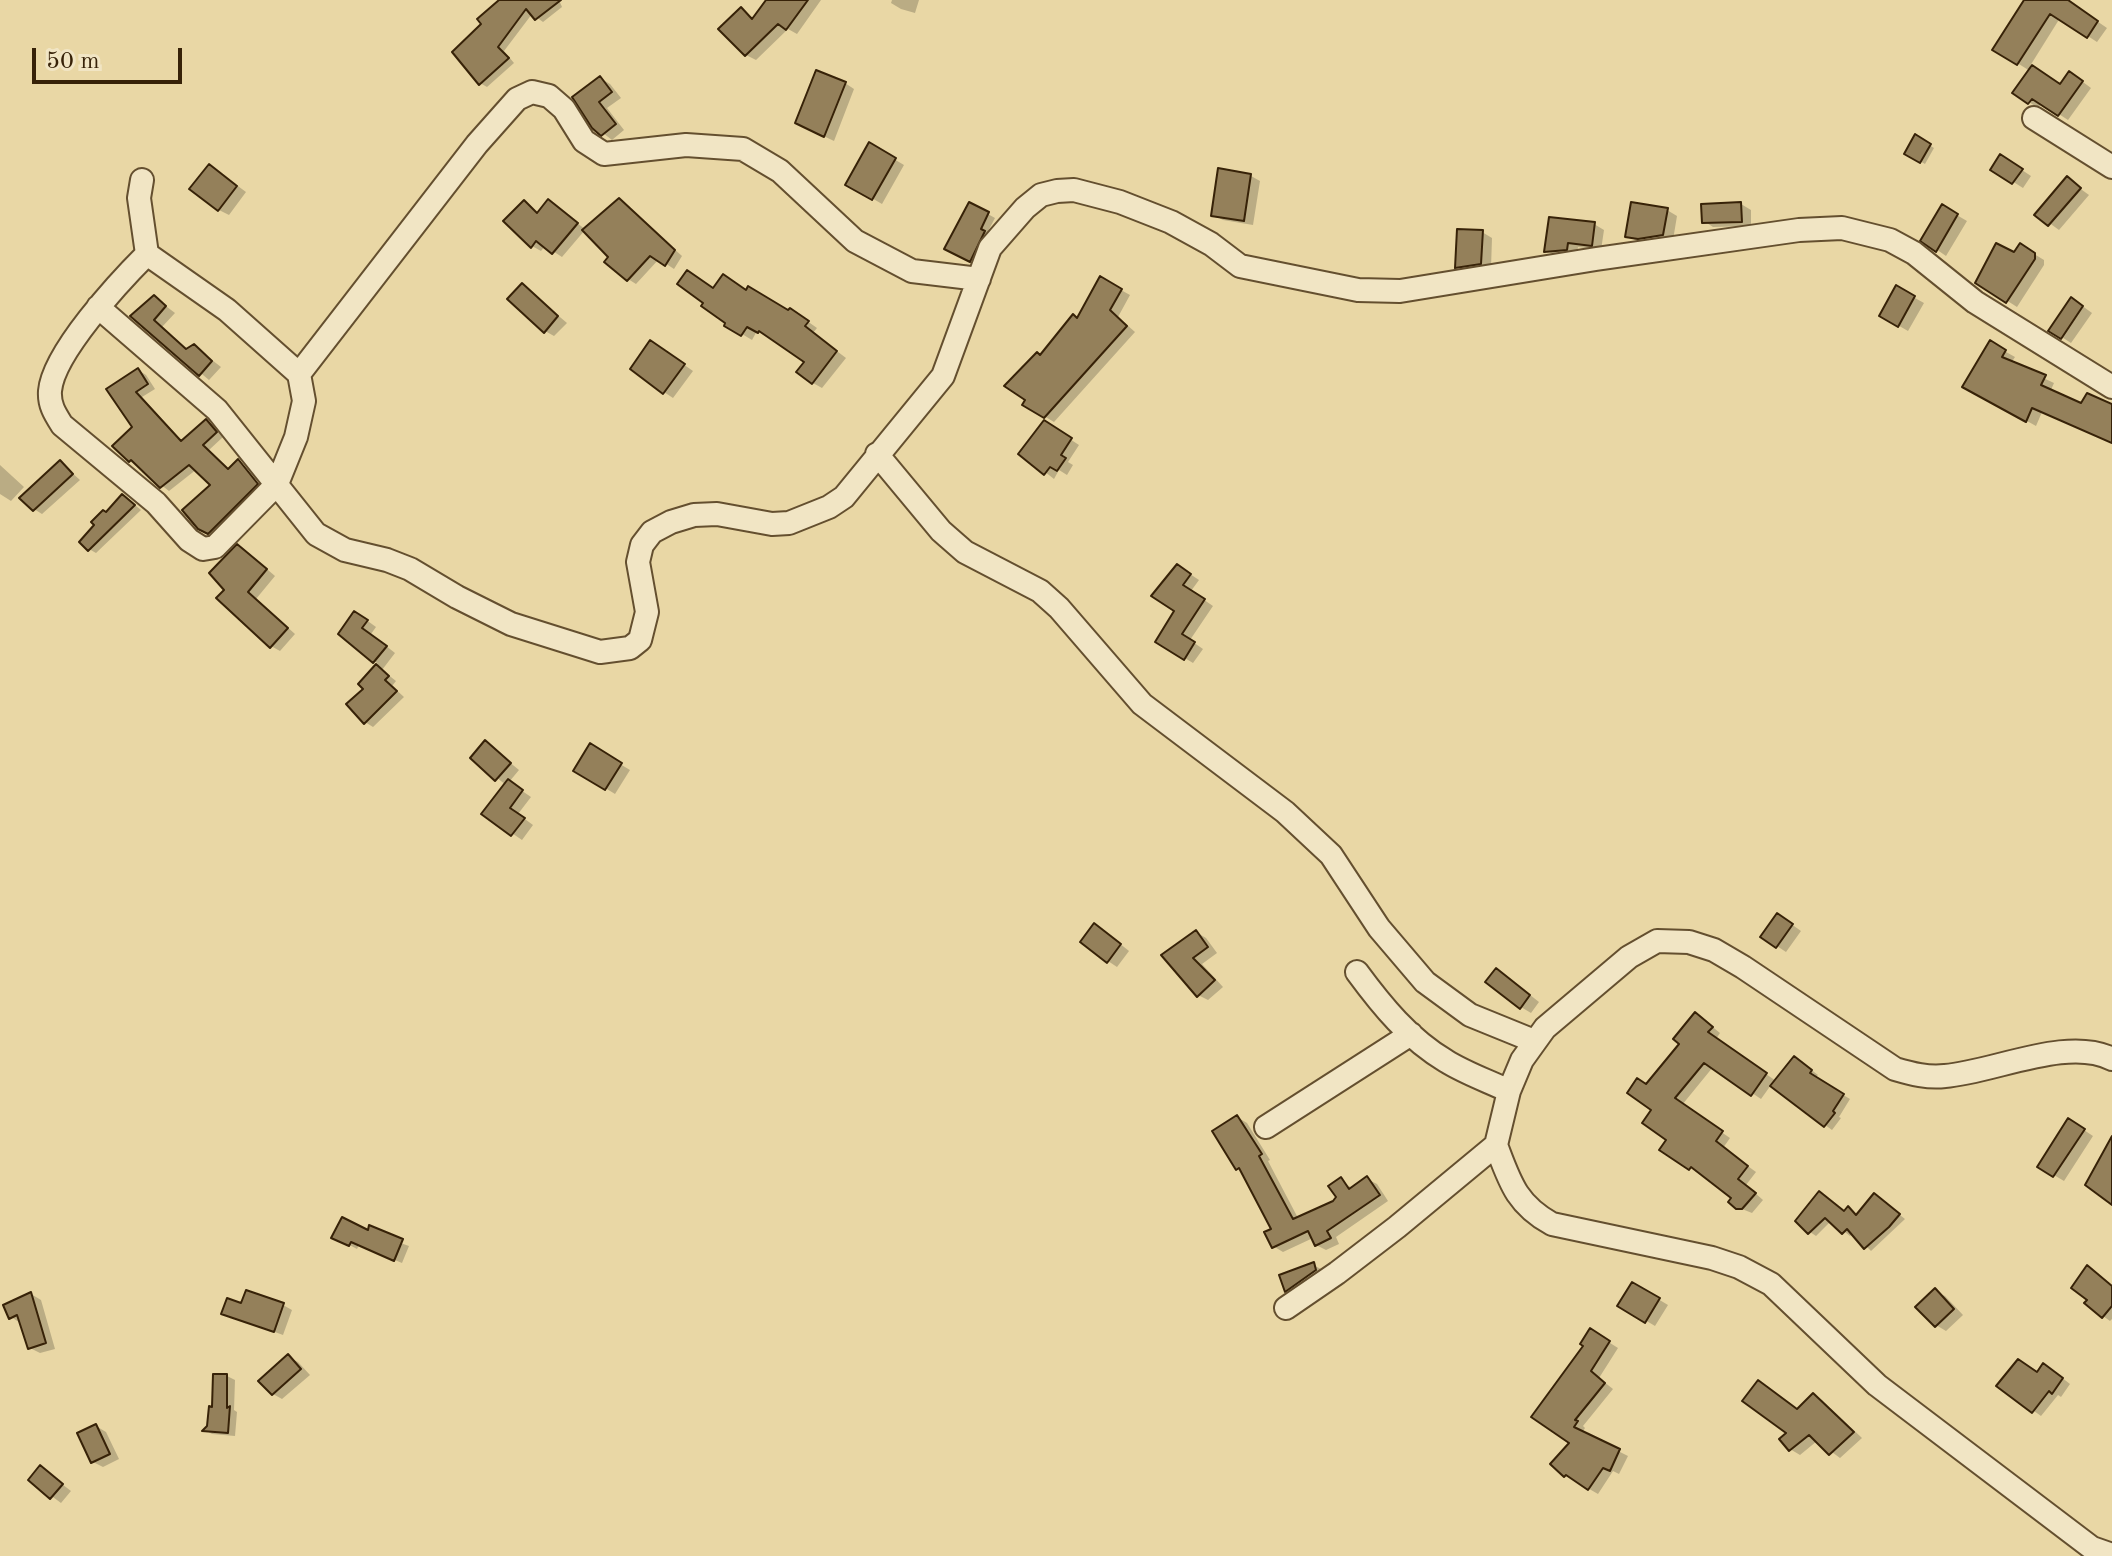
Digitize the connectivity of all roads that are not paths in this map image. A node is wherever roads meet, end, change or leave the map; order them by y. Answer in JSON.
{"nodes":[{"id":1,"x":2034,"y":118,"type":"dead end"},
{"id":2,"x":2112,"y":167,"type":"edge"},
{"id":3,"x":142,"y":180,"type":"dead end"},
{"id":4,"x":147,"y":254,"type":"junction"},
{"id":5,"x":979,"y":279,"type":"junction"},
{"id":6,"x":98,"y":307,"type":"junction"},
{"id":7,"x":299,"y":374,"type":"junction"},
{"id":8,"x":2112,"y":387,"type":"edge"},
{"id":9,"x":871,"y":461,"type":"junction"},
{"id":10,"x":277,"y":484,"type":"junction"},
{"id":11,"x":1357,"y":972,"type":"dead end"},
{"id":12,"x":1411,"y":1034,"type":"junction"},
{"id":13,"x":1534,"y":1041,"type":"junction"},
{"id":14,"x":2112,"y":1059,"type":"edge"},
{"id":15,"x":1510,"y":1087,"type":"junction"},
{"id":16,"x":1266,"y":1127,"type":"dead end"},
{"id":17,"x":1496,"y":1145,"type":"junction"},
{"id":18,"x":1286,"y":1308,"type":"dead end"},
{"id":19,"x":2112,"y":1555,"type":"edge"}],
"edges":[{"from":1,"to":2,"type":"street"},
{"from":3,"to":4,"type":"street"},
{"from":4,"to":6,"type":"street"},
{"from":4,"to":7,"type":"street"},
{"from":5,"to":7,"type":"street"},
{"from":5,"to":8,"type":"street"},
{"from":5,"to":9,"type":"street"},
{"from":6,"to":10,"type":"street"},
{"from":6,"to":10,"type":"street"},
{"from":7,"to":10,"type":"street"},
{"from":9,"to":10,"type":"street"},
{"from":9,"to":13,"type":"street"},
{"from":11,"to":12,"type":"street"},
{"from":12,"to":15,"type":"street"},
{"from":12,"to":16,"type":"street"},
{"from":13,"to":14,"type":"street"},
{"from":13,"to":15,"type":"street"},
{"from":15,"to":17,"type":"street"},
{"from":17,"to":18,"type":"street"},
{"from":17,"to":19,"type":"street"}]}
